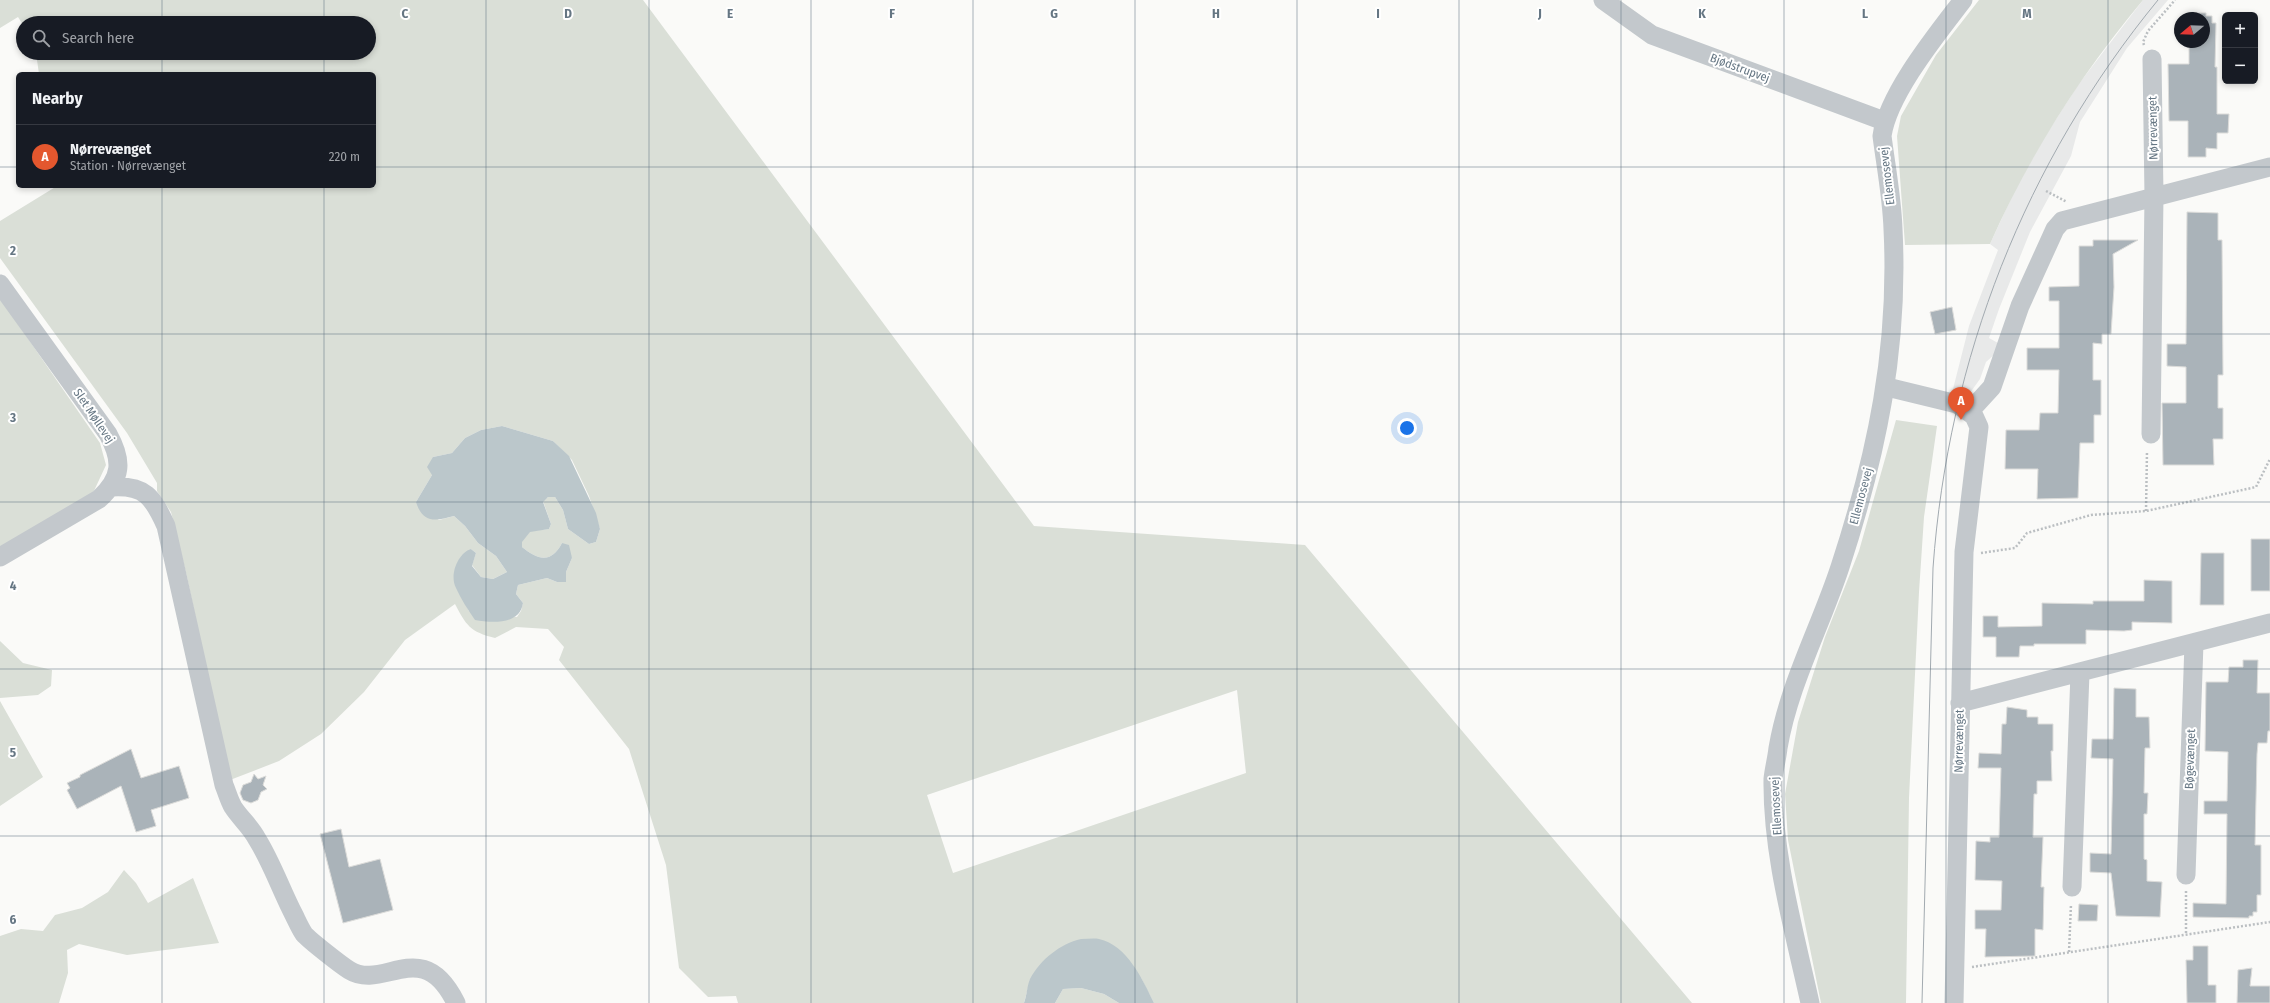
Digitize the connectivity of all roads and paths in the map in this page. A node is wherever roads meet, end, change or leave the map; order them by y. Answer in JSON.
{"nodes":[{"id":1,"x":1603,"y":0,"type":"edge"},
{"id":2,"x":1963,"y":0,"type":"edge"},
{"id":3,"x":2175,"y":0,"type":"edge"},
{"id":4,"x":2152,"y":60,"type":"joint"},
{"id":5,"x":1884,"y":121,"type":"junction"},
{"id":6,"x":2270,"y":167,"type":"edge"},
{"id":7,"x":2046,"y":191,"type":"dead end"},
{"id":8,"x":2056,"y":196,"type":"dead end"},
{"id":9,"x":2154,"y":196,"type":"junction"},
{"id":10,"x":0,"y":284,"type":"edge"},
{"id":11,"x":1887,"y":387,"type":"junction"},
{"id":12,"x":1970,"y":411,"type":"junction"},
{"id":13,"x":2151,"y":434,"type":"joint"},
{"id":14,"x":2270,"y":459,"type":"edge"},
{"id":15,"x":112,"y":487,"type":"junction"},
{"id":16,"x":2146,"y":511,"type":"junction"},
{"id":17,"x":1964,"y":552,"type":"junction"},
{"id":18,"x":0,"y":557,"type":"edge"},
{"id":19,"x":2270,"y":624,"type":"edge"},
{"id":20,"x":2194,"y":643,"type":"junction"},
{"id":21,"x":2080,"y":673,"type":"junction"},
{"id":22,"x":1960,"y":703,"type":"junction"},
{"id":23,"x":2186,"y":875,"type":"joint"},
{"id":24,"x":2072,"y":888,"type":"joint"},
{"id":25,"x":2270,"y":922,"type":"edge"},
{"id":26,"x":2186,"y":934,"type":"junction"},
{"id":27,"x":2069,"y":952,"type":"junction"},
{"id":28,"x":1954,"y":970,"type":"junction"},
{"id":29,"x":456,"y":1003,"type":"edge"},
{"id":30,"x":1810,"y":1003,"type":"edge"},
{"id":31,"x":1954,"y":1003,"type":"edge"}],
"edges":[{"from":1,"to":5,"type":"street","name":"Bjødstrupvej"},
{"from":2,"to":5,"type":"street","name":"Ellemosevej"},
{"from":3,"to":4,"type":"path"},
{"from":4,"to":9,"type":"street","name":"Nørrevænget"},
{"from":5,"to":11,"type":"street","name":"Ellemosevej"},
{"from":6,"to":9,"type":"street"},
{"from":7,"to":8,"type":"path"},
{"from":9,"to":12,"type":"street"},
{"from":9,"to":13,"type":"street","name":"Nørrevænget"},
{"from":10,"to":15,"type":"street","name":"Slet Møllevej"},
{"from":11,"to":12,"type":"street"},
{"from":11,"to":30,"type":"street","name":"Ellemosevej"},
{"from":12,"to":17,"type":"street","name":"Nørrevænget"},
{"from":13,"to":16,"type":"path"},
{"from":14,"to":16,"type":"path"},
{"from":15,"to":18,"type":"street"},
{"from":15,"to":29,"type":"street"},
{"from":16,"to":17,"type":"path"},
{"from":17,"to":22,"type":"street","name":"Nørrevænget"},
{"from":19,"to":20,"type":"street"},
{"from":20,"to":21,"type":"street"},
{"from":20,"to":23,"type":"street","name":"Bøgevænget"},
{"from":21,"to":22,"type":"street"},
{"from":21,"to":24,"type":"street"},
{"from":22,"to":28,"type":"street","name":"Nørrevænget"},
{"from":23,"to":26,"type":"path"},
{"from":24,"to":27,"type":"path"},
{"from":25,"to":26,"type":"path"},
{"from":26,"to":27,"type":"path"},
{"from":27,"to":28,"type":"path"},
{"from":28,"to":31,"type":"street","name":"Nørrevænget"}]}
